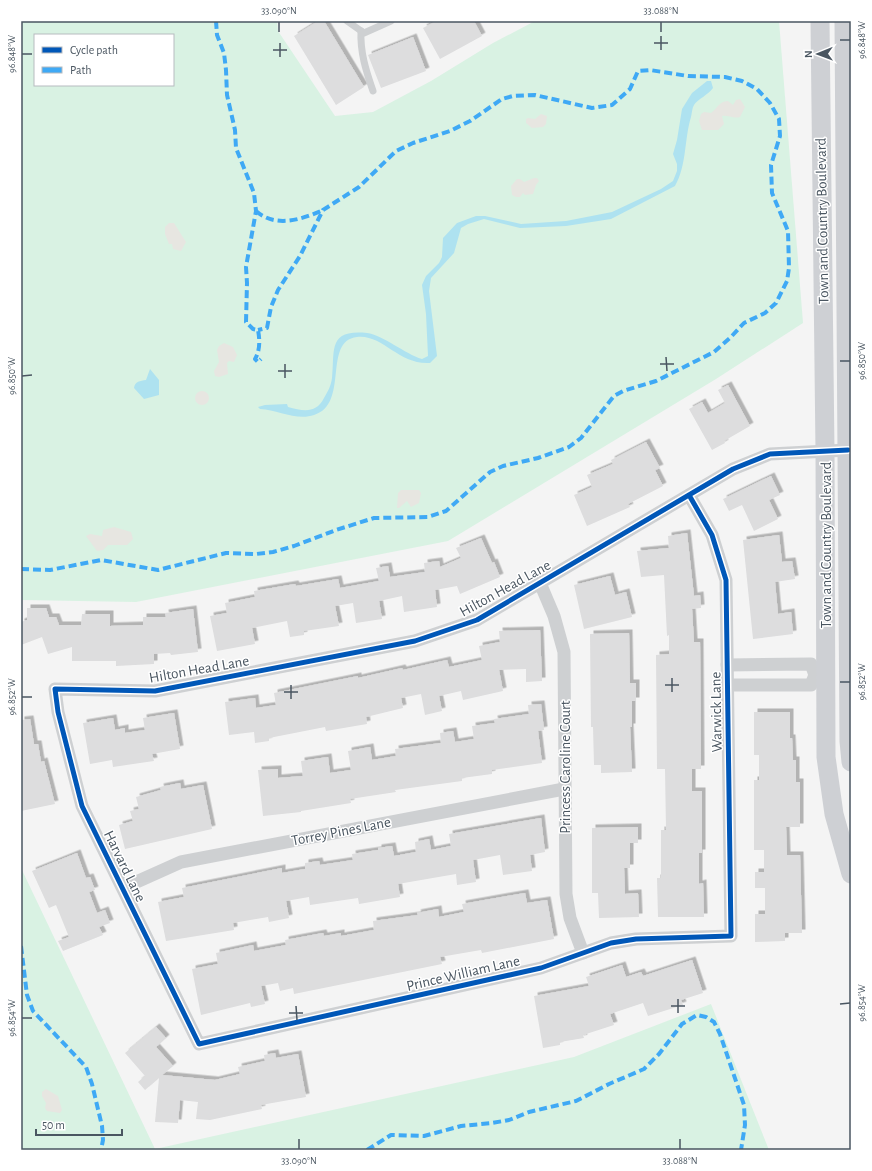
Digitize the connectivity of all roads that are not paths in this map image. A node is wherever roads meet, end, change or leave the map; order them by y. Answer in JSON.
{"nodes":[{"id":1,"x":347,"y":21,"type":"edge"},
{"id":2,"x":391,"y":21,"type":"edge"},
{"id":3,"x":820,"y":21,"type":"edge"},
{"id":4,"x":844,"y":21,"type":"edge"},
{"id":5,"x":361,"y":30,"type":"junction"},
{"id":6,"x":373,"y":90,"type":"dead end"},
{"id":7,"x":848,"y":450,"type":"junction"},
{"id":8,"x":825,"y":451,"type":"junction"},
{"id":9,"x":689,"y":495,"type":"junction"},
{"id":10,"x":540,"y":583,"type":"junction"},
{"id":11,"x":727,"y":665,"type":"junction"},
{"id":12,"x":850,"y":673,"type":"edge"},
{"id":13,"x":820,"y":674,"type":"junction"},
{"id":14,"x":728,"y":685,"type":"junction"},
{"id":15,"x":55,"y":689,"type":"joint"},
{"id":16,"x":825,"y":702,"type":"junction"},
{"id":17,"x":849,"y":702,"type":"junction"},
{"id":18,"x":851,"y":762,"type":"edge"},
{"id":19,"x":564,"y":789,"type":"junction"},
{"id":20,"x":851,"y":874,"type":"edge"},
{"id":21,"x":123,"y":888,"type":"junction"},
{"id":22,"x":731,"y":936,"type":"joint"},
{"id":23,"x":583,"y":953,"type":"junction"},
{"id":24,"x":199,"y":1044,"type":"joint"}],
"edges":[{"from":1,"to":5,"type":"lane"},
{"from":2,"to":5,"type":"lane"},
{"from":3,"to":8,"type":"main road","name":"Town and Country Boulevard"},
{"from":4,"to":7,"type":"main road","name":"Town and Country Boulevard"},
{"from":5,"to":6,"type":"lane"},
{"from":7,"to":8,"type":"street","name":"Hilton Head Lane"},
{"from":7,"to":12,"type":"main road","name":"Town and Country Boulevard"},
{"from":8,"to":9,"type":"street","name":"Hilton Head Lane"},
{"from":8,"to":13,"type":"main road","name":"Town and Country Boulevard"},
{"from":9,"to":10,"type":"street","name":"Hilton Head Lane"},
{"from":9,"to":11,"type":"street","name":"Warwick Lane"},
{"from":10,"to":15,"type":"street","name":"Hilton Head Lane"},
{"from":10,"to":19,"type":"street","name":"Princess Caroline Court"},
{"from":11,"to":13,"type":"street"},
{"from":11,"to":14,"type":"street","name":"Warwick Lane"},
{"from":12,"to":17,"type":"main road","name":"Town and Country Boulevard"},
{"from":13,"to":14,"type":"street"},
{"from":13,"to":16,"type":"main road","name":"Town and Country Boulevard"},
{"from":14,"to":22,"type":"street","name":"Warwick Lane"},
{"from":15,"to":21,"type":"street","name":"Harvard Lane"},
{"from":16,"to":17,"type":"main road"},
{"from":16,"to":20,"type":"main road","name":"Town and Country Boulevard"},
{"from":17,"to":18,"type":"main road","name":"Town and Country Boulevard"},
{"from":19,"to":21,"type":"street","name":"Torrey Pines Lane"},
{"from":19,"to":23,"type":"street","name":"Princess Caroline Court"},
{"from":21,"to":24,"type":"street","name":"Harvard Lane"},
{"from":22,"to":23,"type":"street","name":"Prince William Lane"},
{"from":23,"to":24,"type":"street","name":"Prince William Lane"}]}
